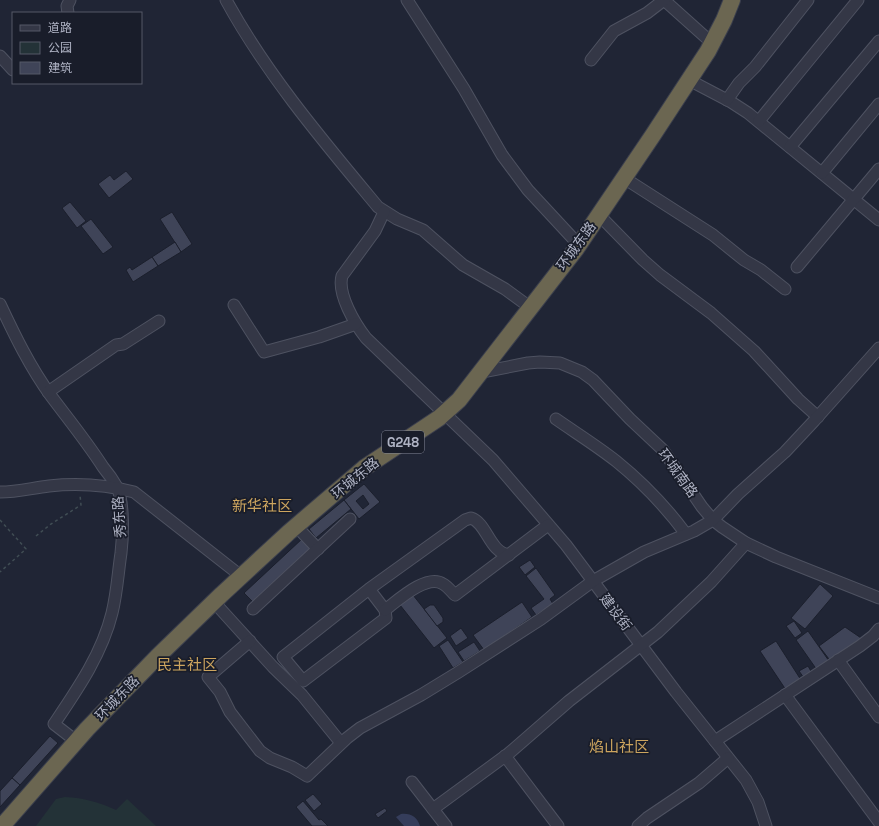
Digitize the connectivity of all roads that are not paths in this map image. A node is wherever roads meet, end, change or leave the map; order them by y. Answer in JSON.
{"nodes":[{"id":1,"x":70,"y":0,"type":"edge"},
{"id":2,"x":226,"y":0,"type":"edge"},
{"id":3,"x":407,"y":0,"type":"edge"},
{"id":4,"x":664,"y":0,"type":"edge"},
{"id":5,"x":732,"y":0,"type":"edge"},
{"id":6,"x":808,"y":0,"type":"edge"},
{"id":7,"x":858,"y":0,"type":"edge"},
{"id":8,"x":68,"y":12,"type":"edge"},
{"id":9,"x":879,"y":41,"type":"edge"},
{"id":10,"x":712,"y":43,"type":"junction"},
{"id":11,"x":0,"y":56,"type":"edge"},
{"id":12,"x":591,"y":60,"type":"dead end"},
{"id":13,"x":12,"y":69,"type":"edge"},
{"id":14,"x":689,"y":80,"type":"junction"},
{"id":15,"x":727,"y":100,"type":"junction"},
{"id":16,"x":879,"y":104,"type":"edge"},
{"id":17,"x":759,"y":121,"type":"junction"},
{"id":18,"x":790,"y":147,"type":"junction"},
{"id":19,"x":879,"y":169,"type":"edge"},
{"id":20,"x":822,"y":173,"type":"junction"},
{"id":21,"x":624,"y":178,"type":"junction"},
{"id":22,"x":854,"y":199,"type":"junction"},
{"id":23,"x":384,"y":212,"type":"junction"},
{"id":24,"x":599,"y":215,"type":"junction"},
{"id":25,"x":879,"y":220,"type":"edge"},
{"id":26,"x":579,"y":244,"type":"junction"},
{"id":27,"x":797,"y":267,"type":"dead end"},
{"id":28,"x":785,"y":289,"type":"dead end"},
{"id":29,"x":0,"y":304,"type":"edge"},
{"id":30,"x":234,"y":306,"type":"dead end"},
{"id":31,"x":531,"y":308,"type":"junction"},
{"id":32,"x":159,"y":321,"type":"dead end"},
{"id":33,"x":356,"y":324,"type":"junction"},
{"id":34,"x":879,"y":348,"type":"edge"},
{"id":35,"x":482,"y":372,"type":"junction"},
{"id":36,"x":48,"y":392,"type":"junction"},
{"id":37,"x":445,"y":413,"type":"junction"},
{"id":38,"x":818,"y":417,"type":"junction"},
{"id":39,"x":556,"y":419,"type":"dead end"},
{"id":40,"x":117,"y":488,"type":"junction"},
{"id":41,"x":0,"y":492,"type":"edge"},
{"id":42,"x":350,"y":519,"type":"dead end"},
{"id":43,"x":713,"y":520,"type":"junction"},
{"id":44,"x":548,"y":524,"type":"junction"},
{"id":45,"x":296,"y":526,"type":"junction"},
{"id":46,"x":686,"y":534,"type":"junction"},
{"id":47,"x":746,"y":542,"type":"junction"},
{"id":48,"x":318,"y":549,"type":"junction"},
{"id":49,"x":509,"y":555,"type":"junction"},
{"id":50,"x":241,"y":576,"type":"junction"},
{"id":51,"x":593,"y":581,"type":"junction"},
{"id":52,"x":369,"y":589,"type":"junction"},
{"id":53,"x":879,"y":598,"type":"edge"},
{"id":54,"x":214,"y":602,"type":"junction"},
{"id":55,"x":253,"y":608,"type":"dead end"},
{"id":56,"x":385,"y":610,"type":"junction"},
{"id":57,"x":879,"y":628,"type":"edge"},
{"id":58,"x":250,"y":641,"type":"junction"},
{"id":59,"x":641,"y":646,"type":"junction"},
{"id":60,"x":838,"y":660,"type":"junction"},
{"id":61,"x":785,"y":695,"type":"junction"},
{"id":62,"x":879,"y":717,"type":"edge"},
{"id":63,"x":76,"y":741,"type":"junction"},
{"id":64,"x":715,"y":741,"type":"junction"},
{"id":65,"x":341,"y":743,"type":"junction"},
{"id":66,"x":505,"y":756,"type":"junction"},
{"id":67,"x":728,"y":758,"type":"junction"},
{"id":68,"x":412,"y":782,"type":"dead end"},
{"id":69,"x":433,"y":809,"type":"junction"},
{"id":70,"x":879,"y":822,"type":"edge"},
{"id":71,"x":2,"y":826,"type":"edge"},
{"id":72,"x":446,"y":826,"type":"edge"},
{"id":73,"x":558,"y":826,"type":"edge"},
{"id":74,"x":638,"y":826,"type":"edge"},
{"id":75,"x":766,"y":826,"type":"edge"}],
"edges":[{"from":1,"to":8,"type":"street"},
{"from":2,"to":23,"type":"street"},
{"from":3,"to":26,"type":"street"},
{"from":4,"to":10,"type":"street"},
{"from":4,"to":12,"type":"street"},
{"from":5,"to":10,"type":"highway","name":"环城东路","number":"G248"},
{"from":6,"to":15,"type":"street"},
{"from":7,"to":17,"type":"street"},
{"from":9,"to":18,"type":"street"},
{"from":10,"to":14,"type":"highway","name":"环城东路","number":"G248"},
{"from":11,"to":13,"type":"street"},
{"from":14,"to":15,"type":"street"},
{"from":14,"to":21,"type":"highway","name":"环城东路","number":"G248"},
{"from":15,"to":17,"type":"street"},
{"from":16,"to":20,"type":"street"},
{"from":17,"to":18,"type":"street"},
{"from":18,"to":20,"type":"street"},
{"from":19,"to":22,"type":"street"},
{"from":20,"to":22,"type":"street"},
{"from":21,"to":24,"type":"highway","name":"环城东路","number":"G248"},
{"from":21,"to":28,"type":"street"},
{"from":22,"to":25,"type":"street"},
{"from":22,"to":27,"type":"street"},
{"from":23,"to":31,"type":"street"},
{"from":23,"to":33,"type":"street","name":"建设街"},
{"from":24,"to":26,"type":"highway","name":"环城东路","number":"G248"},
{"from":24,"to":38,"type":"street"},
{"from":26,"to":31,"type":"highway","name":"环城东路","number":"G248"},
{"from":29,"to":36,"type":"street","name":"秀东路"},
{"from":30,"to":33,"type":"street"},
{"from":31,"to":35,"type":"highway","name":"环城东路","number":"G248"},
{"from":32,"to":36,"type":"street"},
{"from":33,"to":37,"type":"street","name":"建设街"},
{"from":34,"to":38,"type":"street"},
{"from":35,"to":37,"type":"highway","name":"环城东路","number":"G248"},
{"from":35,"to":43,"type":"street","name":"环城南路"},
{"from":36,"to":40,"type":"street","name":"秀东路"},
{"from":37,"to":44,"type":"street","name":"建设街"},
{"from":37,"to":45,"type":"highway","name":"环城东路","number":"G248"},
{"from":38,"to":43,"type":"street"},
{"from":39,"to":46,"type":"street"},
{"from":40,"to":41,"type":"street"},
{"from":40,"to":50,"type":"street"},
{"from":40,"to":63,"type":"street","name":"秀东路"},
{"from":42,"to":48,"type":"street"},
{"from":43,"to":46,"type":"street"},
{"from":43,"to":47,"type":"street","name":"环城南路"},
{"from":44,"to":49,"type":"street"},
{"from":44,"to":51,"type":"street","name":"建设街"},
{"from":45,"to":48,"type":"street"},
{"from":45,"to":50,"type":"highway","name":"环城东路","number":"G248"},
{"from":46,"to":51,"type":"street"},
{"from":47,"to":53,"type":"street","name":"环城南路"},
{"from":47,"to":59,"type":"street"},
{"from":48,"to":55,"type":"street"},
{"from":49,"to":52,"type":"street"},
{"from":49,"to":56,"type":"street"},
{"from":50,"to":54,"type":"highway","name":"环城东路","number":"G248"},
{"from":51,"to":59,"type":"street","name":"建设街"},
{"from":51,"to":65,"type":"street"},
{"from":52,"to":56,"type":"street"},
{"from":52,"to":56,"type":"street"},
{"from":54,"to":58,"type":"street"},
{"from":54,"to":63,"type":"highway","name":"环城东路","number":"G248"},
{"from":57,"to":60,"type":"street"},
{"from":58,"to":65,"type":"street"},
{"from":58,"to":65,"type":"street"},
{"from":59,"to":64,"type":"street","name":"建设街"},
{"from":59,"to":66,"type":"street"},
{"from":60,"to":61,"type":"street"},
{"from":60,"to":62,"type":"street"},
{"from":61,"to":64,"type":"street"},
{"from":61,"to":70,"type":"street"},
{"from":63,"to":71,"type":"highway","name":"环城东路","number":"G248"},
{"from":64,"to":67,"type":"street","name":"建设街"},
{"from":66,"to":69,"type":"street"},
{"from":66,"to":73,"type":"street"},
{"from":67,"to":74,"type":"street"},
{"from":67,"to":75,"type":"street","name":"建设街"},
{"from":68,"to":69,"type":"street"},
{"from":69,"to":72,"type":"street"}]}
